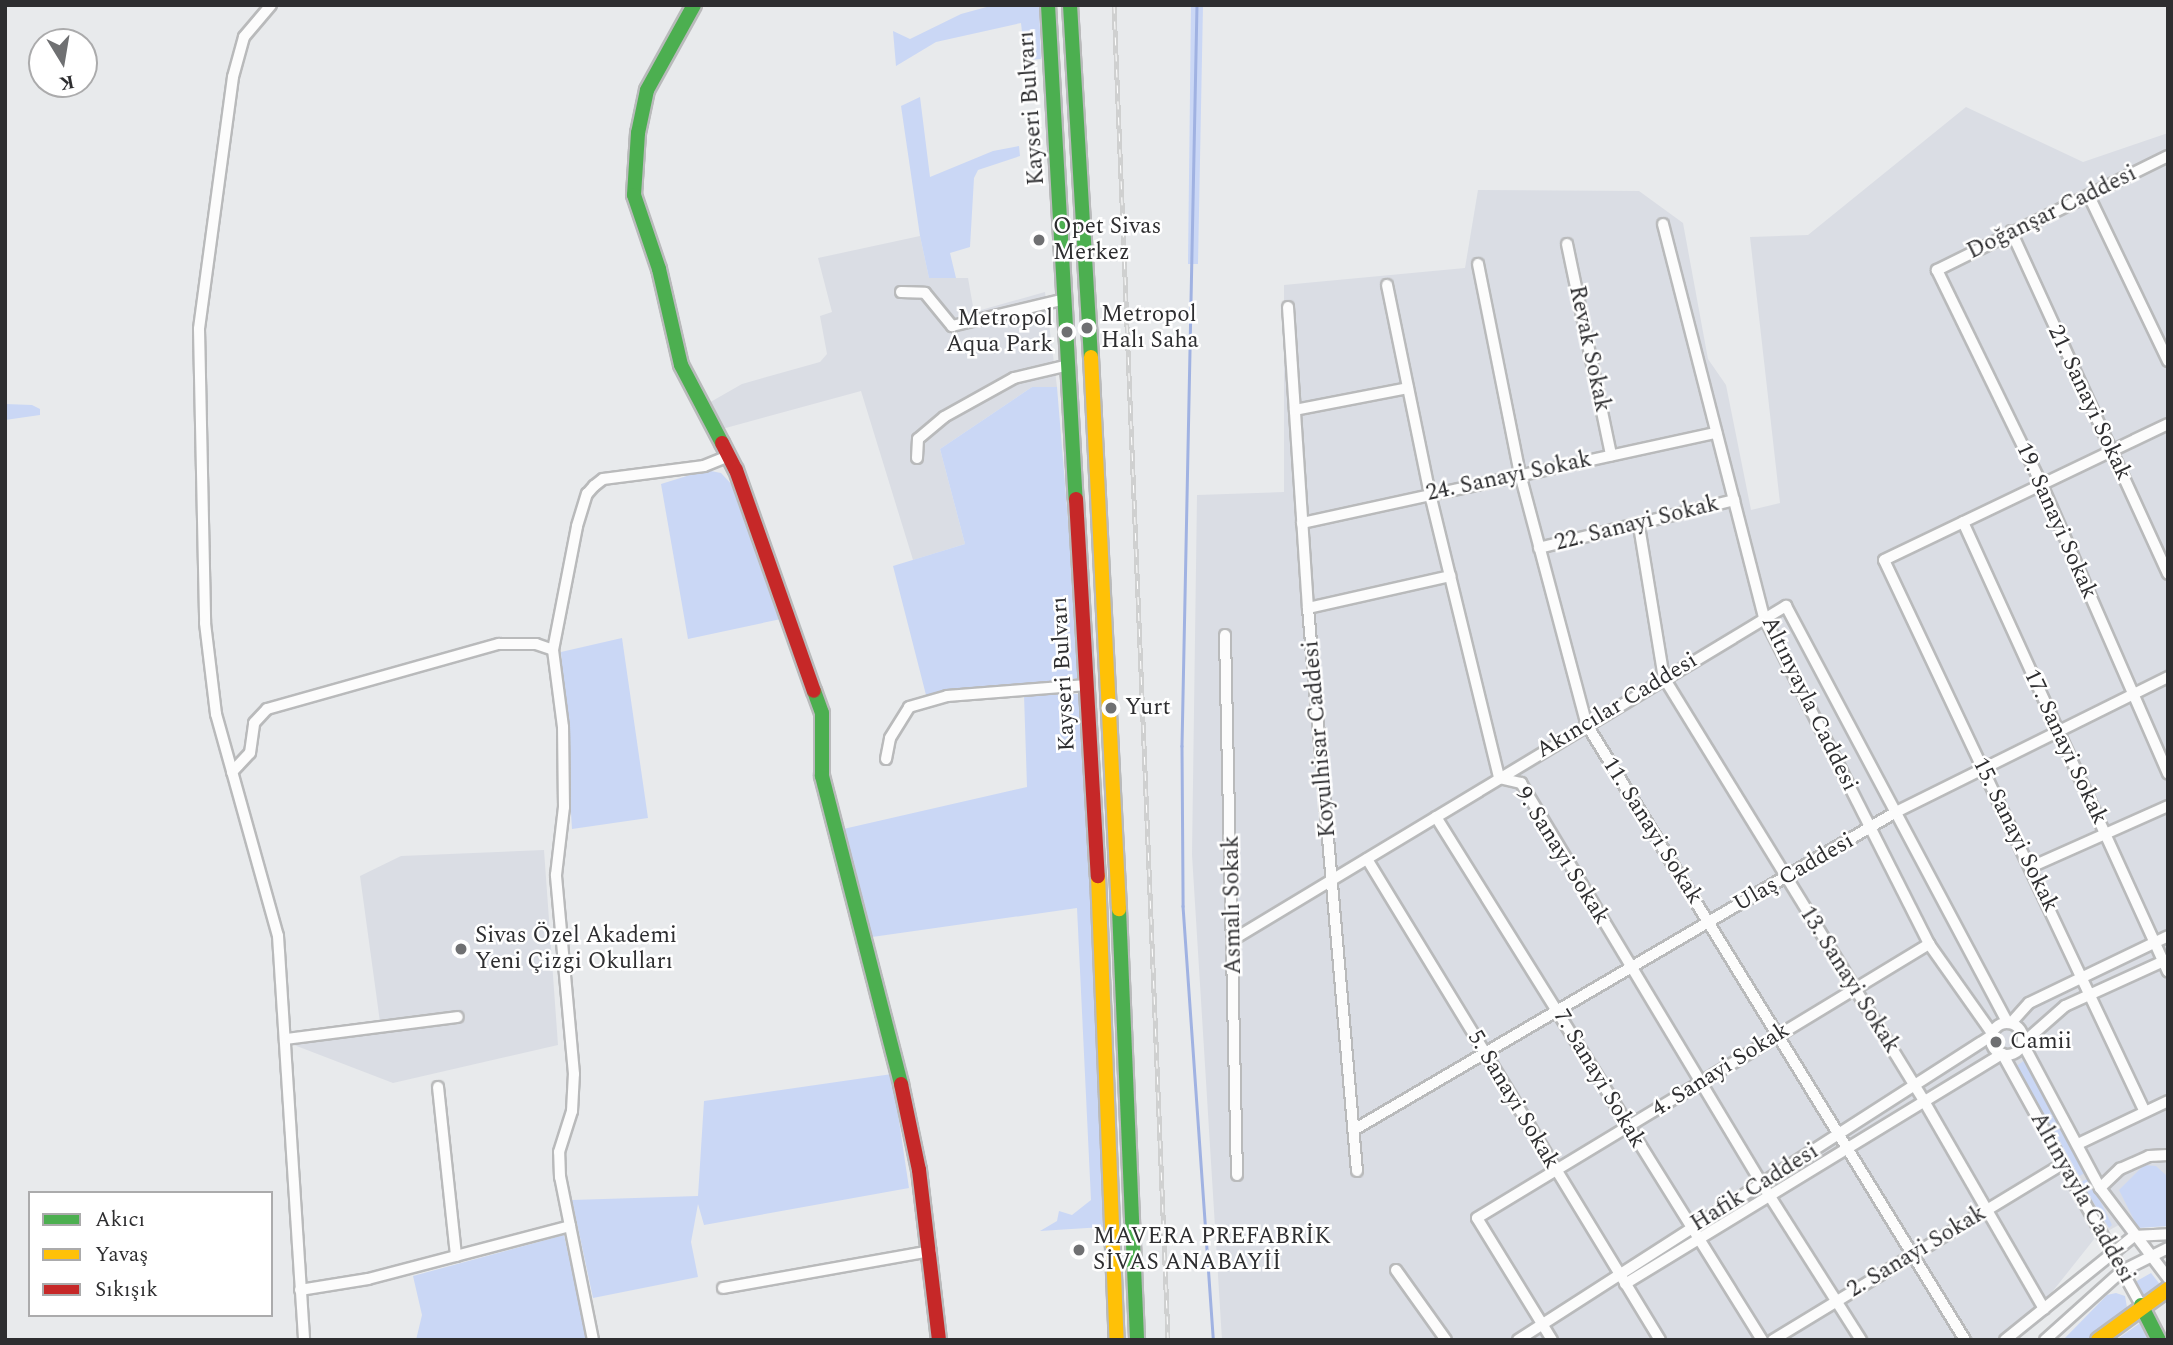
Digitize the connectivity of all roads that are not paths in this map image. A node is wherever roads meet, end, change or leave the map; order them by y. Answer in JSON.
{"nodes":[{"id":1,"x":271,"y":5,"type":"edge"},
{"id":2,"x":694,"y":5,"type":"edge"},
{"id":3,"x":1048,"y":5,"type":"edge"},
{"id":4,"x":1070,"y":5,"type":"edge"},
{"id":5,"x":2168,"y":156,"type":"edge"},
{"id":6,"x":2089,"y":196,"type":"junction"},
{"id":7,"x":1663,"y":225,"type":"dead end"},
{"id":8,"x":2011,"y":231,"type":"junction"},
{"id":9,"x":1567,"y":244,"type":"dead end"},
{"id":10,"x":1478,"y":264,"type":"dead end"},
{"id":11,"x":1937,"y":270,"type":"joint"},
{"id":12,"x":1387,"y":285,"type":"dead end"},
{"id":13,"x":901,"y":292,"type":"dead end"},
{"id":14,"x":1066,"y":299,"type":"junction"},
{"id":15,"x":1288,"y":307,"type":"dead end"},
{"id":16,"x":2168,"y":360,"type":"edge"},
{"id":17,"x":1069,"y":365,"type":"junction"},
{"id":18,"x":1408,"y":388,"type":"junction"},
{"id":19,"x":1295,"y":410,"type":"junction"},
{"id":20,"x":2168,"y":424,"type":"edge"},
{"id":21,"x":1716,"y":433,"type":"junction"},
{"id":22,"x":2112,"y":451,"type":"junction"},
{"id":23,"x":1611,"y":455,"type":"junction"},
{"id":24,"x":726,"y":457,"type":"junction"},
{"id":25,"x":917,"y":458,"type":"dead end"},
{"id":26,"x":1520,"y":474,"type":"junction"},
{"id":27,"x":2042,"y":485,"type":"junction"},
{"id":28,"x":1430,"y":494,"type":"junction"},
{"id":29,"x":1734,"y":500,"type":"junction"},
{"id":30,"x":1963,"y":522,"type":"junction"},
{"id":31,"x":1303,"y":523,"type":"junction"},
{"id":32,"x":1639,"y":526,"type":"junction"},
{"id":33,"x":1539,"y":548,"type":"junction"},
{"id":34,"x":2168,"y":574,"type":"edge"},
{"id":35,"x":1450,"y":576,"type":"junction"},
{"id":36,"x":1786,"y":606,"type":"joint"},
{"id":37,"x":1308,"y":608,"type":"junction"},
{"id":38,"x":1763,"y":617,"type":"junction"},
{"id":39,"x":1224,"y":635,"type":"dead end"},
{"id":40,"x":553,"y":650,"type":"junction"},
{"id":41,"x":2168,"y":677,"type":"edge"},
{"id":42,"x":1664,"y":678,"type":"junction"},
{"id":43,"x":1087,"y":685,"type":"junction"},
{"id":44,"x":2132,"y":695,"type":"junction"},
{"id":45,"x":1587,"y":725,"type":"junction"},
{"id":46,"x":2056,"y":731,"type":"junction"},
{"id":47,"x":886,"y":759,"type":"dead end"},
{"id":48,"x":1981,"y":767,"type":"junction"},
{"id":49,"x":232,"y":772,"type":"junction"},
{"id":50,"x":2168,"y":774,"type":"edge"},
{"id":51,"x":1499,"y":778,"type":"junction"},
{"id":52,"x":2168,"y":806,"type":"edge"},
{"id":53,"x":1896,"y":812,"type":"junction"},
{"id":54,"x":1437,"y":817,"type":"junction"},
{"id":55,"x":1870,"y":828,"type":"junction"},
{"id":56,"x":2105,"y":833,"type":"junction"},
{"id":57,"x":1367,"y":859,"type":"junction"},
{"id":58,"x":2031,"y":867,"type":"junction"},
{"id":59,"x":1785,"y":877,"type":"junction"},
{"id":60,"x":1333,"y":880,"type":"junction"},
{"id":61,"x":1709,"y":922,"type":"junction"},
{"id":62,"x":2168,"y":936,"type":"edge"},
{"id":63,"x":1234,"y":939,"type":"junction"},
{"id":64,"x":2154,"y":943,"type":"junction"},
{"id":65,"x":1929,"y":944,"type":"junction"},
{"id":66,"x":2166,"y":964,"type":"edge"},
{"id":67,"x":1632,"y":968,"type":"junction"},
{"id":68,"x":2083,"y":976,"type":"junction"},
{"id":69,"x":1854,"y":988,"type":"junction"},
{"id":70,"x":2092,"y":994,"type":"junction"},
{"id":71,"x":1558,"y":1012,"type":"junction"},
{"id":72,"x":458,"y":1017,"type":"dead end"},
{"id":73,"x":2009,"y":1023,"type":"junction"},
{"id":74,"x":1778,"y":1035,"type":"junction"},
{"id":75,"x":1992,"y":1035,"type":"junction"},
{"id":76,"x":286,"y":1039,"type":"junction"},
{"id":77,"x":2023,"y":1044,"type":"junction"},
{"id":78,"x":2003,"y":1054,"type":"junction"},
{"id":79,"x":1485,"y":1056,"type":"junction"},
{"id":80,"x":1702,"y":1082,"type":"junction"},
{"id":81,"x":438,"y":1087,"type":"dead end"},
{"id":82,"x":1916,"y":1087,"type":"junction"},
{"id":83,"x":1924,"y":1101,"type":"junction"},
{"id":84,"x":2168,"y":1101,"type":"edge"},
{"id":85,"x":2144,"y":1111,"type":"junction"},
{"id":86,"x":1357,"y":1128,"type":"junction"},
{"id":87,"x":1627,"y":1128,"type":"junction"},
{"id":88,"x":1840,"y":1135,"type":"junction"},
{"id":89,"x":2078,"y":1144,"type":"junction"},
{"id":90,"x":1848,"y":1151,"type":"junction"},
{"id":91,"x":2168,"y":1155,"type":"edge"},
{"id":92,"x":2061,"y":1165,"type":"junction"},
{"id":93,"x":1357,"y":1171,"type":"dead end"},
{"id":94,"x":1556,"y":1172,"type":"junction"},
{"id":95,"x":1237,"y":1175,"type":"dead end"},
{"id":96,"x":1762,"y":1184,"type":"junction"},
{"id":97,"x":2100,"y":1188,"type":"junction"},
{"id":98,"x":1771,"y":1198,"type":"junction"},
{"id":99,"x":1989,"y":1209,"type":"junction"},
{"id":100,"x":570,"y":1226,"type":"junction"},
{"id":101,"x":1691,"y":1228,"type":"junction"},
{"id":102,"x":2168,"y":1234,"type":"edge"},
{"id":103,"x":2134,"y":1236,"type":"junction"},
{"id":104,"x":1701,"y":1240,"type":"junction"},
{"id":105,"x":2168,"y":1248,"type":"edge"},
{"id":106,"x":930,"y":1251,"type":"junction"},
{"id":107,"x":2110,"y":1252,"type":"junction"},
{"id":108,"x":1913,"y":1255,"type":"junction"},
{"id":109,"x":456,"y":1256,"type":"junction"},
{"id":110,"x":2148,"y":1256,"type":"junction"},
{"id":111,"x":1396,"y":1270,"type":"dead end"},
{"id":112,"x":2122,"y":1272,"type":"junction"},
{"id":113,"x":2168,"y":1278,"type":"edge"},
{"id":114,"x":1622,"y":1279,"type":"junction"},
{"id":115,"x":723,"y":1288,"type":"dead end"},
{"id":116,"x":2168,"y":1289,"type":"edge"},
{"id":117,"x":300,"y":1290,"type":"junction"},
{"id":118,"x":1837,"y":1301,"type":"junction"},
{"id":119,"x":2141,"y":1305,"type":"junction"},
{"id":120,"x":2044,"y":1309,"type":"junction"},
{"id":121,"x":1542,"y":1325,"type":"junction"},
{"id":122,"x":304,"y":1340,"type":"edge"},
{"id":123,"x":593,"y":1340,"type":"edge"},
{"id":124,"x":939,"y":1340,"type":"edge"},
{"id":125,"x":1117,"y":1340,"type":"edge"},
{"id":126,"x":1137,"y":1340,"type":"edge"},
{"id":127,"x":1447,"y":1340,"type":"edge"},
{"id":128,"x":1518,"y":1340,"type":"edge"},
{"id":129,"x":1552,"y":1340,"type":"edge"},
{"id":130,"x":1660,"y":1340,"type":"edge"},
{"id":131,"x":1762,"y":1340,"type":"edge"},
{"id":132,"x":1773,"y":1340,"type":"edge"},
{"id":133,"x":1861,"y":1340,"type":"edge"},
{"id":134,"x":1965,"y":1340,"type":"edge"},
{"id":135,"x":2005,"y":1340,"type":"edge"},
{"id":136,"x":2045,"y":1340,"type":"edge"},
{"id":137,"x":2098,"y":1340,"type":"edge"},
{"id":138,"x":2159,"y":1340,"type":"edge"}],
"edges":[{"from":1,"to":49,"type":"street"},
{"from":2,"to":24,"type":"main road"},
{"from":3,"to":14,"type":"main road","name":"Kayseri Bulvarı"},
{"from":4,"to":126,"type":"main road","name":"Kayseri Bulvarı"},
{"from":5,"to":6,"type":"street","name":"Doğanşar Caddesi"},
{"from":6,"to":8,"type":"street","name":"Doğanşar Caddesi"},
{"from":6,"to":16,"type":"street"},
{"from":7,"to":21,"type":"street","name":"Altınyayla Caddesi"},
{"from":8,"to":11,"type":"street","name":"Doğanşar Caddesi"},
{"from":8,"to":22,"type":"street","name":"21. Sanayi Sokak"},
{"from":9,"to":23,"type":"street","name":"Revak Sokak"},
{"from":10,"to":26,"type":"street","name":"11. Sanayi Sokak"},
{"from":11,"to":27,"type":"street","name":"19. Sanayi Sokak"},
{"from":12,"to":18,"type":"street","name":"9. Sanayi Sokak"},
{"from":13,"to":14,"type":"street"},
{"from":14,"to":17,"type":"main road","name":"Kayseri Bulvarı"},
{"from":15,"to":19,"type":"street","name":"Koyulhisar Caddesi"},
{"from":17,"to":25,"type":"street"},
{"from":17,"to":43,"type":"main road","name":"Kayseri Bulvarı"},
{"from":18,"to":19,"type":"street"},
{"from":18,"to":28,"type":"street","name":"9. Sanayi Sokak"},
{"from":19,"to":31,"type":"street","name":"Koyulhisar Caddesi"},
{"from":20,"to":22,"type":"street"},
{"from":21,"to":23,"type":"street","name":"24. Sanayi Sokak"},
{"from":21,"to":29,"type":"street","name":"Altınyayla Caddesi"},
{"from":22,"to":27,"type":"street"},
{"from":22,"to":34,"type":"street","name":"21. Sanayi Sokak"},
{"from":23,"to":26,"type":"street","name":"24. Sanayi Sokak"},
{"from":24,"to":40,"type":"street"},
{"from":24,"to":106,"type":"main road"},
{"from":26,"to":28,"type":"street","name":"24. Sanayi Sokak"},
{"from":26,"to":33,"type":"street","name":"11. Sanayi Sokak"},
{"from":27,"to":30,"type":"street"},
{"from":27,"to":44,"type":"street","name":"19. Sanayi Sokak"},
{"from":28,"to":31,"type":"street","name":"24. Sanayi Sokak"},
{"from":28,"to":35,"type":"street","name":"9. Sanayi Sokak"},
{"from":29,"to":32,"type":"street","name":"22. Sanayi Sokak"},
{"from":29,"to":38,"type":"street","name":"Altınyayla Caddesi"},
{"from":30,"to":46,"type":"street","name":"17. Sanayi Sokak"},
{"from":30,"to":48,"type":"street","name":"15. Sanayi Sokak"},
{"from":31,"to":37,"type":"street","name":"Koyulhisar Caddesi"},
{"from":32,"to":33,"type":"street","name":"22. Sanayi Sokak"},
{"from":32,"to":42,"type":"street","name":"13. Sanayi Sokak"},
{"from":33,"to":45,"type":"street","name":"11. Sanayi Sokak"},
{"from":35,"to":37,"type":"street"},
{"from":35,"to":51,"type":"street","name":"9. Sanayi Sokak"},
{"from":36,"to":38,"type":"street","name":"Akıncılar Caddesi"},
{"from":36,"to":53,"type":"street","name":"Altınyayla Caddesi"},
{"from":37,"to":60,"type":"street","name":"Koyulhisar Caddesi"},
{"from":38,"to":42,"type":"street","name":"Akıncılar Caddesi"},
{"from":38,"to":55,"type":"street","name":"Altınyayla Caddesi"},
{"from":39,"to":63,"type":"street","name":"Asmalı Sokak"},
{"from":40,"to":49,"type":"street"},
{"from":40,"to":100,"type":"street"},
{"from":41,"to":44,"type":"street","name":"Ulaş Caddesi"},
{"from":42,"to":45,"type":"street","name":"Akıncılar Caddesi"},
{"from":42,"to":59,"type":"street","name":"13. Sanayi Sokak"},
{"from":43,"to":47,"type":"street"},
{"from":43,"to":125,"type":"main road","name":"Kayseri Bulvarı"},
{"from":44,"to":46,"type":"street","name":"Ulaş Caddesi"},
{"from":44,"to":50,"type":"street","name":"19. Sanayi Sokak"},
{"from":45,"to":51,"type":"street","name":"Akıncılar Caddesi"},
{"from":45,"to":61,"type":"street","name":"11. Sanayi Sokak"},
{"from":46,"to":48,"type":"street","name":"Ulaş Caddesi"},
{"from":46,"to":56,"type":"street","name":"17. Sanayi Sokak"},
{"from":48,"to":53,"type":"street","name":"Ulaş Caddesi"},
{"from":48,"to":58,"type":"street","name":"15. Sanayi Sokak"},
{"from":49,"to":76,"type":"street"},
{"from":51,"to":54,"type":"street","name":"Akıncılar Caddesi"},
{"from":51,"to":67,"type":"street","name":"9. Sanayi Sokak"},
{"from":52,"to":56,"type":"street"},
{"from":53,"to":55,"type":"street","name":"Ulaş Caddesi"},
{"from":53,"to":73,"type":"street","name":"Altınyayla Caddesi"},
{"from":54,"to":57,"type":"street","name":"Akıncılar Caddesi"},
{"from":54,"to":71,"type":"street","name":"7. Sanayi Sokak"},
{"from":55,"to":59,"type":"street","name":"Ulaş Caddesi"},
{"from":55,"to":65,"type":"street","name":"Altınyayla Caddesi"},
{"from":56,"to":58,"type":"street"},
{"from":56,"to":64,"type":"street","name":"17. Sanayi Sokak"},
{"from":57,"to":60,"type":"street","name":"Akıncılar Caddesi"},
{"from":57,"to":79,"type":"street","name":"5. Sanayi Sokak"},
{"from":58,"to":68,"type":"street","name":"15. Sanayi Sokak"},
{"from":59,"to":61,"type":"street","name":"Ulaş Caddesi"},
{"from":59,"to":69,"type":"street","name":"13. Sanayi Sokak"},
{"from":60,"to":63,"type":"street","name":"Akıncılar Caddesi"},
{"from":60,"to":86,"type":"street","name":"Koyulhisar Caddesi"},
{"from":61,"to":67,"type":"street","name":"Ulaş Caddesi"},
{"from":61,"to":74,"type":"street","name":"11. Sanayi Sokak"},
{"from":62,"to":64,"type":"street"},
{"from":63,"to":95,"type":"street","name":"Asmalı Sokak"},
{"from":64,"to":66,"type":"street","name":"17. Sanayi Sokak"},
{"from":64,"to":68,"type":"street"},
{"from":65,"to":69,"type":"street","name":"4. Sanayi Sokak"},
{"from":65,"to":75,"type":"street","name":"Altınyayla Caddesi"},
{"from":66,"to":70,"type":"street"},
{"from":67,"to":71,"type":"street","name":"Ulaş Caddesi"},
{"from":67,"to":80,"type":"street","name":"9. Sanayi Sokak"},
{"from":68,"to":70,"type":"street","name":"15. Sanayi Sokak"},
{"from":68,"to":73,"type":"street"},
{"from":69,"to":74,"type":"street","name":"4. Sanayi Sokak"},
{"from":69,"to":82,"type":"street","name":"13. Sanayi Sokak"},
{"from":70,"to":77,"type":"street"},
{"from":70,"to":85,"type":"street","name":"15. Sanayi Sokak"},
{"from":71,"to":79,"type":"street","name":"Ulaş Caddesi"},
{"from":71,"to":87,"type":"street","name":"7. Sanayi Sokak"},
{"from":72,"to":76,"type":"street"},
{"from":73,"to":75,"type":"street"},
{"from":73,"to":77,"type":"street"},
{"from":74,"to":80,"type":"street","name":"4. Sanayi Sokak"},
{"from":74,"to":88,"type":"street","name":"11. Sanayi Sokak"},
{"from":75,"to":78,"type":"street"},
{"from":75,"to":82,"type":"street","name":"Hafik Caddesi"},
{"from":76,"to":117,"type":"street"},
{"from":77,"to":78,"type":"street"},
{"from":77,"to":89,"type":"street","name":"Altınyayla Caddesi"},
{"from":78,"to":83,"type":"street","name":"Hafik Caddesi"},
{"from":78,"to":92,"type":"street","name":"Altınyayla Caddesi"},
{"from":79,"to":86,"type":"street","name":"Ulaş Caddesi"},
{"from":79,"to":94,"type":"street","name":"5. Sanayi Sokak"},
{"from":80,"to":87,"type":"street","name":"4. Sanayi Sokak"},
{"from":80,"to":96,"type":"street","name":"9. Sanayi Sokak"},
{"from":81,"to":109,"type":"street"},
{"from":82,"to":83,"type":"street","name":"13. Sanayi Sokak"},
{"from":82,"to":88,"type":"street","name":"Hafik Caddesi"},
{"from":83,"to":90,"type":"street","name":"Hafik Caddesi"},
{"from":83,"to":99,"type":"street","name":"13. Sanayi Sokak"},
{"from":84,"to":85,"type":"street"},
{"from":85,"to":89,"type":"street"},
{"from":86,"to":93,"type":"street","name":"Koyulhisar Caddesi"},
{"from":87,"to":94,"type":"street","name":"4. Sanayi Sokak"},
{"from":87,"to":101,"type":"street","name":"7. Sanayi Sokak"},
{"from":88,"to":90,"type":"street","name":"11. Sanayi Sokak"},
{"from":88,"to":96,"type":"street","name":"Hafik Caddesi"},
{"from":89,"to":97,"type":"street","name":"Altınyayla Caddesi"},
{"from":90,"to":98,"type":"street","name":"Hafik Caddesi"},
{"from":90,"to":108,"type":"street","name":"11. Sanayi Sokak"},
{"from":91,"to":97,"type":"street"},
{"from":92,"to":99,"type":"street","name":"2. Sanayi Sokak"},
{"from":92,"to":107,"type":"street","name":"Altınyayla Caddesi"},
{"from":94,"to":114,"type":"street","name":"5. Sanayi Sokak"},
{"from":94,"to":121,"type":"street","name":"4. Sanayi Sokak"},
{"from":96,"to":98,"type":"street","name":"9. Sanayi Sokak"},
{"from":96,"to":101,"type":"street","name":"Hafik Caddesi"},
{"from":97,"to":103,"type":"street","name":"Altınyayla Caddesi"},
{"from":98,"to":104,"type":"street","name":"Hafik Caddesi"},
{"from":98,"to":118,"type":"street","name":"9. Sanayi Sokak"},
{"from":99,"to":108,"type":"street","name":"2. Sanayi Sokak"},
{"from":99,"to":120,"type":"street","name":"13. Sanayi Sokak"},
{"from":100,"to":109,"type":"street"},
{"from":100,"to":123,"type":"street"},
{"from":101,"to":104,"type":"street","name":"7. Sanayi Sokak"},
{"from":101,"to":114,"type":"street","name":"Hafik Caddesi"},
{"from":102,"to":103,"type":"street"},
{"from":103,"to":107,"type":"street"},
{"from":103,"to":110,"type":"street","name":"Altınyayla Caddesi"},
{"from":104,"to":114,"type":"street","name":"Hafik Caddesi"},
{"from":104,"to":131,"type":"street","name":"7. Sanayi Sokak"},
{"from":105,"to":110,"type":"street"},
{"from":106,"to":115,"type":"street"},
{"from":106,"to":124,"type":"main road"},
{"from":107,"to":112,"type":"street","name":"Altınyayla Caddesi"},
{"from":107,"to":120,"type":"street"},
{"from":108,"to":118,"type":"street","name":"2. Sanayi Sokak"},
{"from":108,"to":134,"type":"street","name":"11. Sanayi Sokak"},
{"from":109,"to":117,"type":"street"},
{"from":110,"to":112,"type":"street"},
{"from":110,"to":113,"type":"street","name":"Altınyayla Caddesi"},
{"from":111,"to":127,"type":"street"},
{"from":112,"to":119,"type":"street","name":"Altınyayla Caddesi"},
{"from":112,"to":136,"type":"street"},
{"from":114,"to":121,"type":"street","name":"Hafik Caddesi"},
{"from":114,"to":130,"type":"street","name":"5. Sanayi Sokak"},
{"from":116,"to":119,"type":"main road"},
{"from":117,"to":122,"type":"street"},
{"from":118,"to":132,"type":"street","name":"2. Sanayi Sokak"},
{"from":118,"to":133,"type":"street","name":"9. Sanayi Sokak"},
{"from":119,"to":137,"type":"main road"},
{"from":119,"to":138,"type":"main road"},
{"from":120,"to":135,"type":"street"},
{"from":121,"to":128,"type":"street","name":"Hafik Caddesi"},
{"from":121,"to":129,"type":"street"}]}
